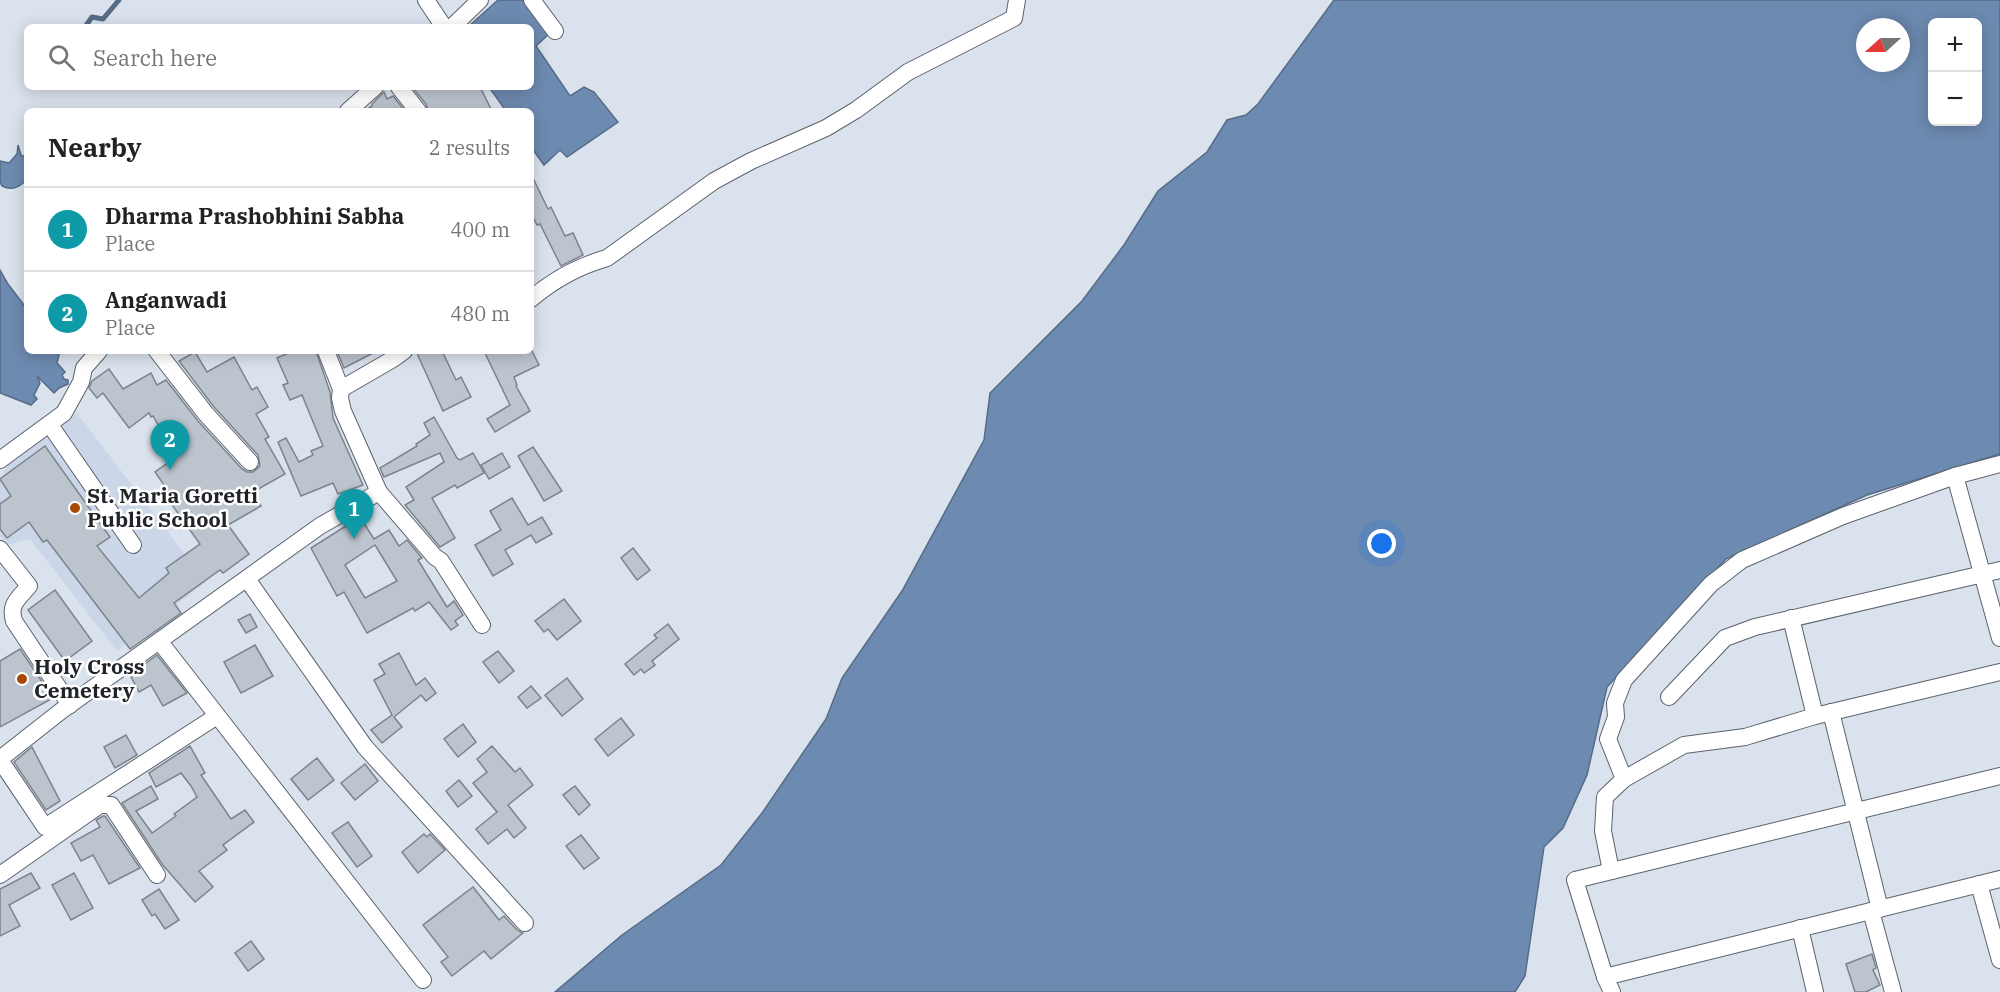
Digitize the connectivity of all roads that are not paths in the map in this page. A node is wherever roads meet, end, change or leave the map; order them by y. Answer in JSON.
{"nodes":[{"id":1,"x":426,"y":0,"type":"edge"},
{"id":2,"x":480,"y":0,"type":"edge"},
{"id":3,"x":532,"y":0,"type":"edge"},
{"id":4,"x":1017,"y":0,"type":"edge"},
{"id":5,"x":442,"y":24,"type":"edge"},
{"id":6,"x":455,"y":24,"type":"edge"},
{"id":7,"x":555,"y":31,"type":"dead end"},
{"id":8,"x":372,"y":90,"type":"edge"},
{"id":9,"x":401,"y":90,"type":"edge"},
{"id":10,"x":351,"y":108,"type":"edge"},
{"id":11,"x":416,"y":108,"type":"edge"},
{"id":12,"x":534,"y":294,"type":"edge"},
{"id":13,"x":96,"y":354,"type":"edge"},
{"id":14,"x":159,"y":354,"type":"edge"},
{"id":15,"x":327,"y":354,"type":"edge"},
{"id":16,"x":400,"y":354,"type":"edge"},
{"id":17,"x":340,"y":389,"type":"junction"},
{"id":18,"x":50,"y":425,"type":"junction"},
{"id":19,"x":0,"y":460,"type":"edge"},
{"id":20,"x":250,"y":462,"type":"dead end"},
{"id":21,"x":2000,"y":464,"type":"edge"},
{"id":22,"x":1955,"y":476,"type":"junction"},
{"id":23,"x":379,"y":492,"type":"junction"},
{"id":24,"x":133,"y":545,"type":"dead end"},
{"id":25,"x":0,"y":549,"type":"edge"},
{"id":26,"x":2000,"y":570,"type":"edge"},
{"id":27,"x":1983,"y":574,"type":"junction"},
{"id":28,"x":247,"y":579,"type":"junction"},
{"id":29,"x":1791,"y":618,"type":"junction"},
{"id":30,"x":482,"y":625,"type":"dead end"},
{"id":31,"x":2000,"y":638,"type":"edge"},
{"id":32,"x":160,"y":642,"type":"junction"},
{"id":33,"x":2000,"y":672,"type":"edge"},
{"id":34,"x":1669,"y":697,"type":"dead end"},
{"id":35,"x":70,"y":705,"type":"junction"},
{"id":36,"x":1823,"y":714,"type":"junction"},
{"id":37,"x":217,"y":716,"type":"junction"},
{"id":38,"x":0,"y":760,"type":"edge"},
{"id":39,"x":2000,"y":776,"type":"edge"},
{"id":40,"x":1624,"y":779,"type":"junction"},
{"id":41,"x":1855,"y":811,"type":"junction"},
{"id":42,"x":1611,"y":871,"type":"junction"},
{"id":43,"x":0,"y":875,"type":"edge"},
{"id":44,"x":157,"y":875,"type":"dead end"},
{"id":45,"x":2000,"y":879,"type":"edge"},
{"id":46,"x":1979,"y":884,"type":"junction"},
{"id":47,"x":1875,"y":910,"type":"junction"},
{"id":48,"x":525,"y":923,"type":"dead end"},
{"id":49,"x":1800,"y":928,"type":"junction"},
{"id":50,"x":2000,"y":960,"type":"edge"},
{"id":51,"x":423,"y":980,"type":"dead end"},
{"id":52,"x":1608,"y":984,"type":"edge"},
{"id":53,"x":1815,"y":992,"type":"edge"},
{"id":54,"x":1893,"y":992,"type":"edge"}],
"edges":[{"from":1,"to":5,"type":"street"},
{"from":2,"to":6,"type":"street"},
{"from":3,"to":7,"type":"street"},
{"from":4,"to":12,"type":"street"},
{"from":8,"to":10,"type":"street"},
{"from":9,"to":11,"type":"street"},
{"from":13,"to":18,"type":"street"},
{"from":14,"to":20,"type":"street"},
{"from":15,"to":17,"type":"street"},
{"from":16,"to":17,"type":"street"},
{"from":17,"to":23,"type":"street"},
{"from":18,"to":19,"type":"street"},
{"from":18,"to":24,"type":"street"},
{"from":21,"to":22,"type":"street"},
{"from":22,"to":27,"type":"street"},
{"from":22,"to":40,"type":"street"},
{"from":23,"to":28,"type":"street"},
{"from":23,"to":30,"type":"street"},
{"from":25,"to":35,"type":"street"},
{"from":26,"to":27,"type":"street"},
{"from":27,"to":29,"type":"street"},
{"from":27,"to":31,"type":"street"},
{"from":28,"to":32,"type":"street"},
{"from":28,"to":48,"type":"street"},
{"from":29,"to":34,"type":"street"},
{"from":29,"to":36,"type":"street"},
{"from":32,"to":35,"type":"street"},
{"from":32,"to":37,"type":"street"},
{"from":33,"to":36,"type":"street"},
{"from":35,"to":38,"type":"street"},
{"from":36,"to":40,"type":"street"},
{"from":36,"to":41,"type":"street"},
{"from":37,"to":38,"type":"street"},
{"from":37,"to":51,"type":"street"},
{"from":39,"to":41,"type":"street"},
{"from":40,"to":42,"type":"street"},
{"from":41,"to":42,"type":"street"},
{"from":41,"to":47,"type":"street"},
{"from":42,"to":52,"type":"street"},
{"from":43,"to":44,"type":"street"},
{"from":45,"to":46,"type":"street"},
{"from":46,"to":47,"type":"street"},
{"from":46,"to":50,"type":"street"},
{"from":47,"to":49,"type":"street"},
{"from":47,"to":54,"type":"street"},
{"from":49,"to":52,"type":"street"},
{"from":49,"to":53,"type":"street"}]}
